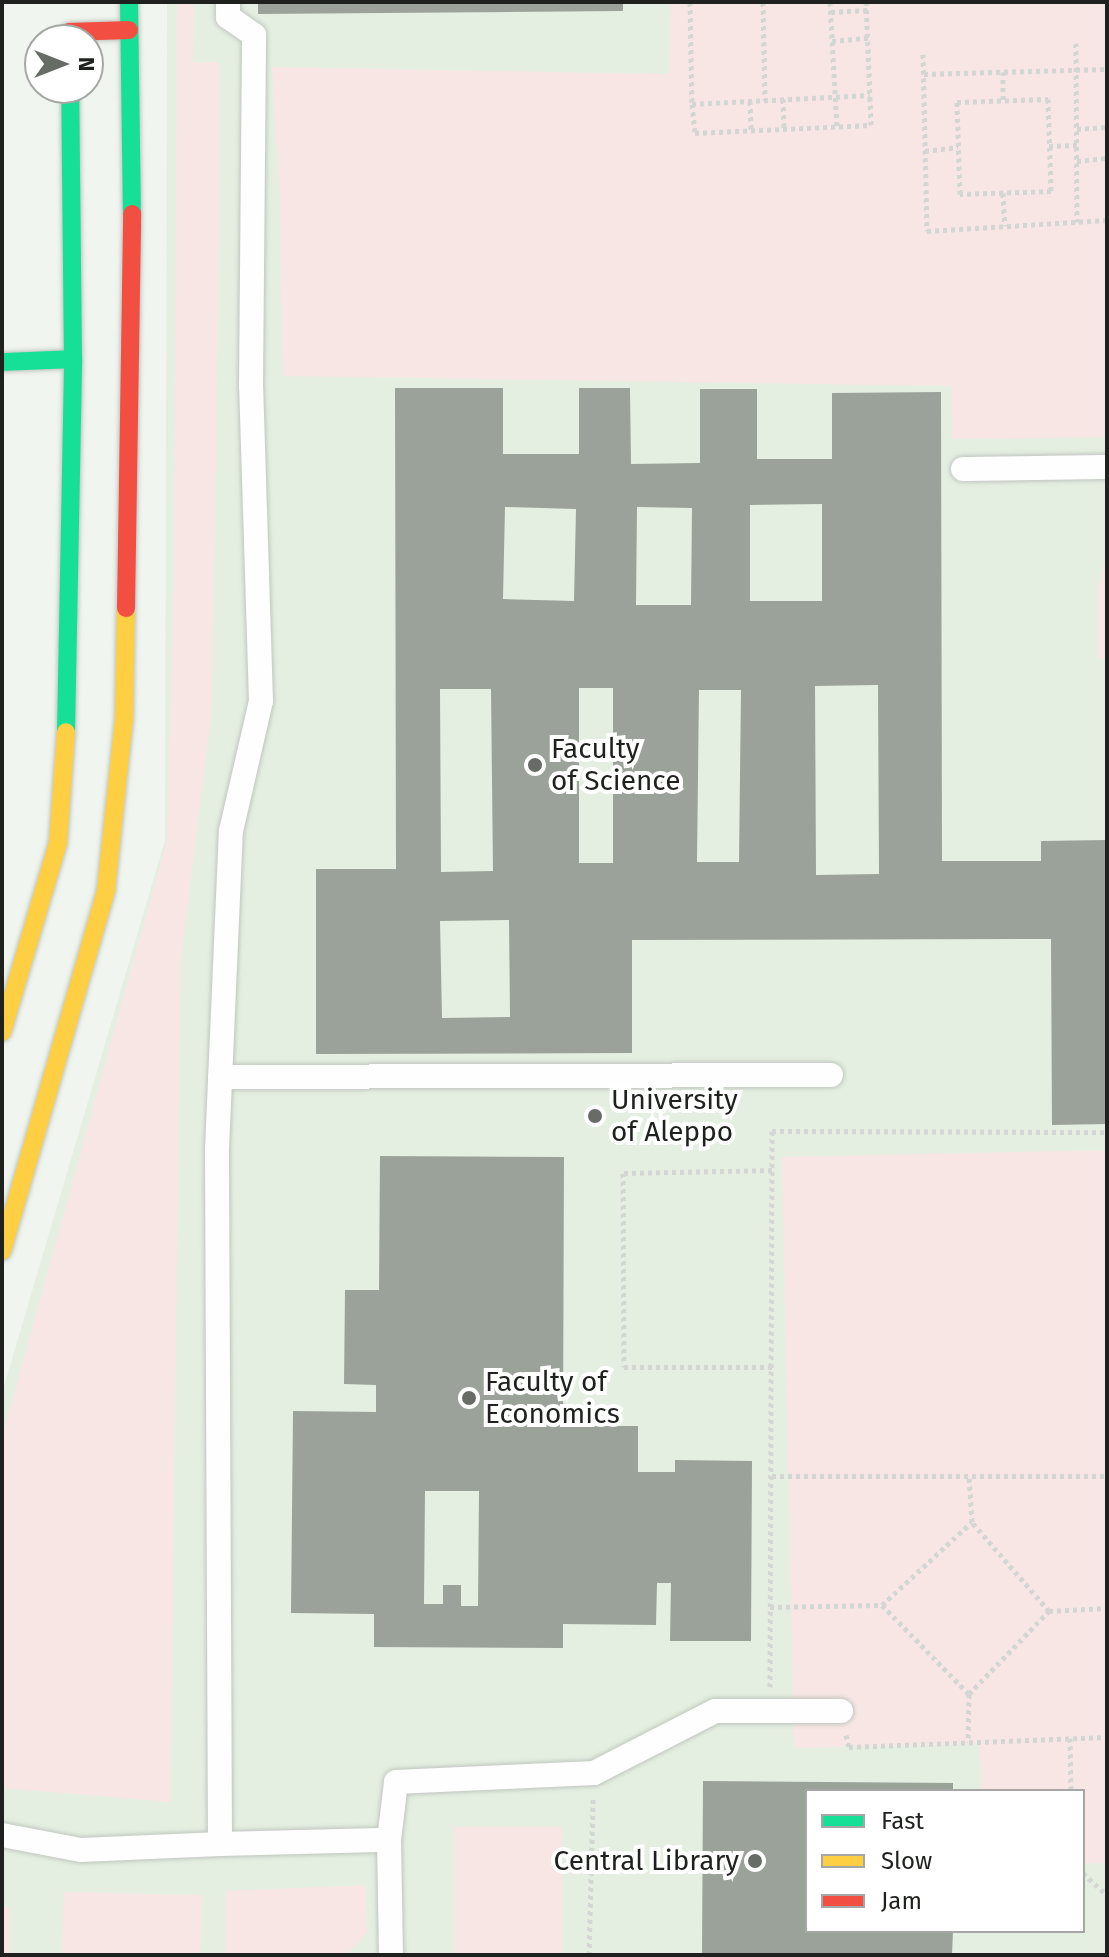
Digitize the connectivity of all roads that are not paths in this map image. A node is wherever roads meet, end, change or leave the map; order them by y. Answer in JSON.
{"nodes":[{"id":1,"x":129,"y":2,"type":"edge"},
{"id":2,"x":228,"y":2,"type":"edge"},
{"id":3,"x":104,"y":30,"type":"edge"},
{"id":4,"x":129,"y":30,"type":"junction"},
{"id":5,"x":70,"y":104,"type":"edge"},
{"id":6,"x":73,"y":359,"type":"junction"},
{"id":7,"x":2,"y":362,"type":"edge"},
{"id":8,"x":1107,"y":467,"type":"edge"},
{"id":9,"x":963,"y":469,"type":"dead end"},
{"id":10,"x":2,"y":1032,"type":"edge"},
{"id":11,"x":831,"y":1075,"type":"dead end"},
{"id":12,"x":220,"y":1077,"type":"junction"},
{"id":13,"x":2,"y":1251,"type":"edge"},
{"id":14,"x":841,"y":1711,"type":"road end"},
{"id":15,"x":2,"y":1835,"type":"edge"},
{"id":16,"x":389,"y":1840,"type":"junction"},
{"id":17,"x":220,"y":1844,"type":"junction"},
{"id":18,"x":391,"y":1955,"type":"edge"}],
"edges":[{"from":1,"to":4,"type":"main road"},
{"from":2,"to":12,"type":"street"},
{"from":3,"to":4,"type":"main road"},
{"from":4,"to":13,"type":"main road"},
{"from":5,"to":6,"type":"main road"},
{"from":6,"to":7,"type":"main road"},
{"from":6,"to":10,"type":"main road"},
{"from":8,"to":9,"type":"street"},
{"from":11,"to":12,"type":"street"},
{"from":12,"to":17,"type":"street"},
{"from":14,"to":16,"type":"street"},
{"from":15,"to":17,"type":"street"},
{"from":16,"to":17,"type":"street"},
{"from":16,"to":18,"type":"street"}]}
